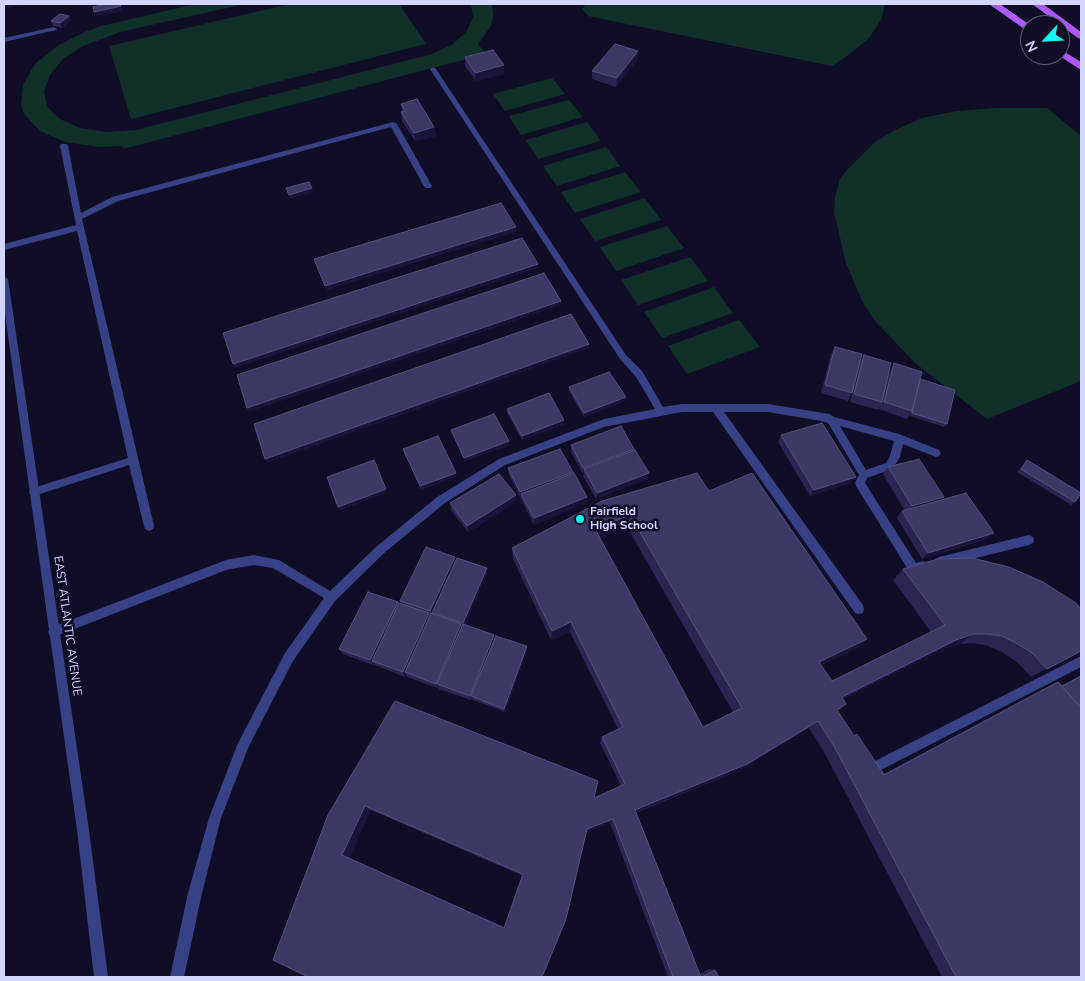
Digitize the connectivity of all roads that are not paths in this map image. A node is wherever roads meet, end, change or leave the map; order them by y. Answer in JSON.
{"nodes":[{"id":1,"x":994,"y":4,"type":"edge"},
{"id":2,"x":1037,"y":4,"type":"edge"},
{"id":3,"x":1020,"y":23,"type":"edge"},
{"id":4,"x":54,"y":29,"type":"edge"},
{"id":5,"x":1081,"y":36,"type":"edge"},
{"id":6,"x":4,"y":40,"type":"edge"},
{"id":7,"x":1070,"y":60,"type":"edge"},
{"id":8,"x":1081,"y":68,"type":"edge"},
{"id":9,"x":433,"y":69,"type":"dead end"},
{"id":10,"x":64,"y":146,"type":"dead end"},
{"id":11,"x":428,"y":186,"type":"dead end"},
{"id":12,"x":79,"y":222,"type":"junction"},
{"id":13,"x":4,"y":248,"type":"edge"},
{"id":14,"x":4,"y":279,"type":"edge"},
{"id":15,"x":716,"y":408,"type":"junction"},
{"id":16,"x":660,"y":411,"type":"junction"},
{"id":17,"x":830,"y":418,"type":"junction"},
{"id":18,"x":899,"y":438,"type":"junction"},
{"id":19,"x":936,"y":453,"type":"dead end"},
{"id":20,"x":133,"y":460,"type":"junction"},
{"id":21,"x":864,"y":474,"type":"junction"},
{"id":22,"x":34,"y":492,"type":"junction"},
{"id":23,"x":149,"y":526,"type":"dead end"},
{"id":24,"x":1029,"y":540,"type":"dead end"},
{"id":25,"x":330,"y":597,"type":"junction"},
{"id":26,"x":859,"y":609,"type":"dead end"},
{"id":27,"x":54,"y":632,"type":"junction"},
{"id":28,"x":1081,"y":660,"type":"edge"},
{"id":29,"x":875,"y":767,"type":"edge"},
{"id":30,"x":101,"y":977,"type":"edge"},
{"id":31,"x":177,"y":977,"type":"edge"}],
"edges":[{"from":1,"to":3,"type":"main road"},
{"from":2,"to":5,"type":"main road"},
{"from":4,"to":6,"type":"street"},
{"from":7,"to":8,"type":"main road"},
{"from":9,"to":16,"type":"street"},
{"from":10,"to":12,"type":"street"},
{"from":11,"to":12,"type":"street"},
{"from":12,"to":13,"type":"street"},
{"from":12,"to":20,"type":"street"},
{"from":14,"to":22,"type":"street","name":"EAST ATLANTIC AVENUE"},
{"from":15,"to":16,"type":"street"},
{"from":15,"to":17,"type":"street"},
{"from":15,"to":26,"type":"street"},
{"from":16,"to":25,"type":"street"},
{"from":17,"to":18,"type":"street"},
{"from":17,"to":21,"type":"street"},
{"from":18,"to":19,"type":"street"},
{"from":18,"to":21,"type":"street"},
{"from":20,"to":22,"type":"street"},
{"from":20,"to":23,"type":"street"},
{"from":21,"to":24,"type":"street"},
{"from":22,"to":27,"type":"street","name":"EAST ATLANTIC AVENUE"},
{"from":25,"to":27,"type":"street"},
{"from":25,"to":31,"type":"street"},
{"from":27,"to":30,"type":"street","name":"EAST ATLANTIC AVENUE"},
{"from":28,"to":29,"type":"street"}]}
